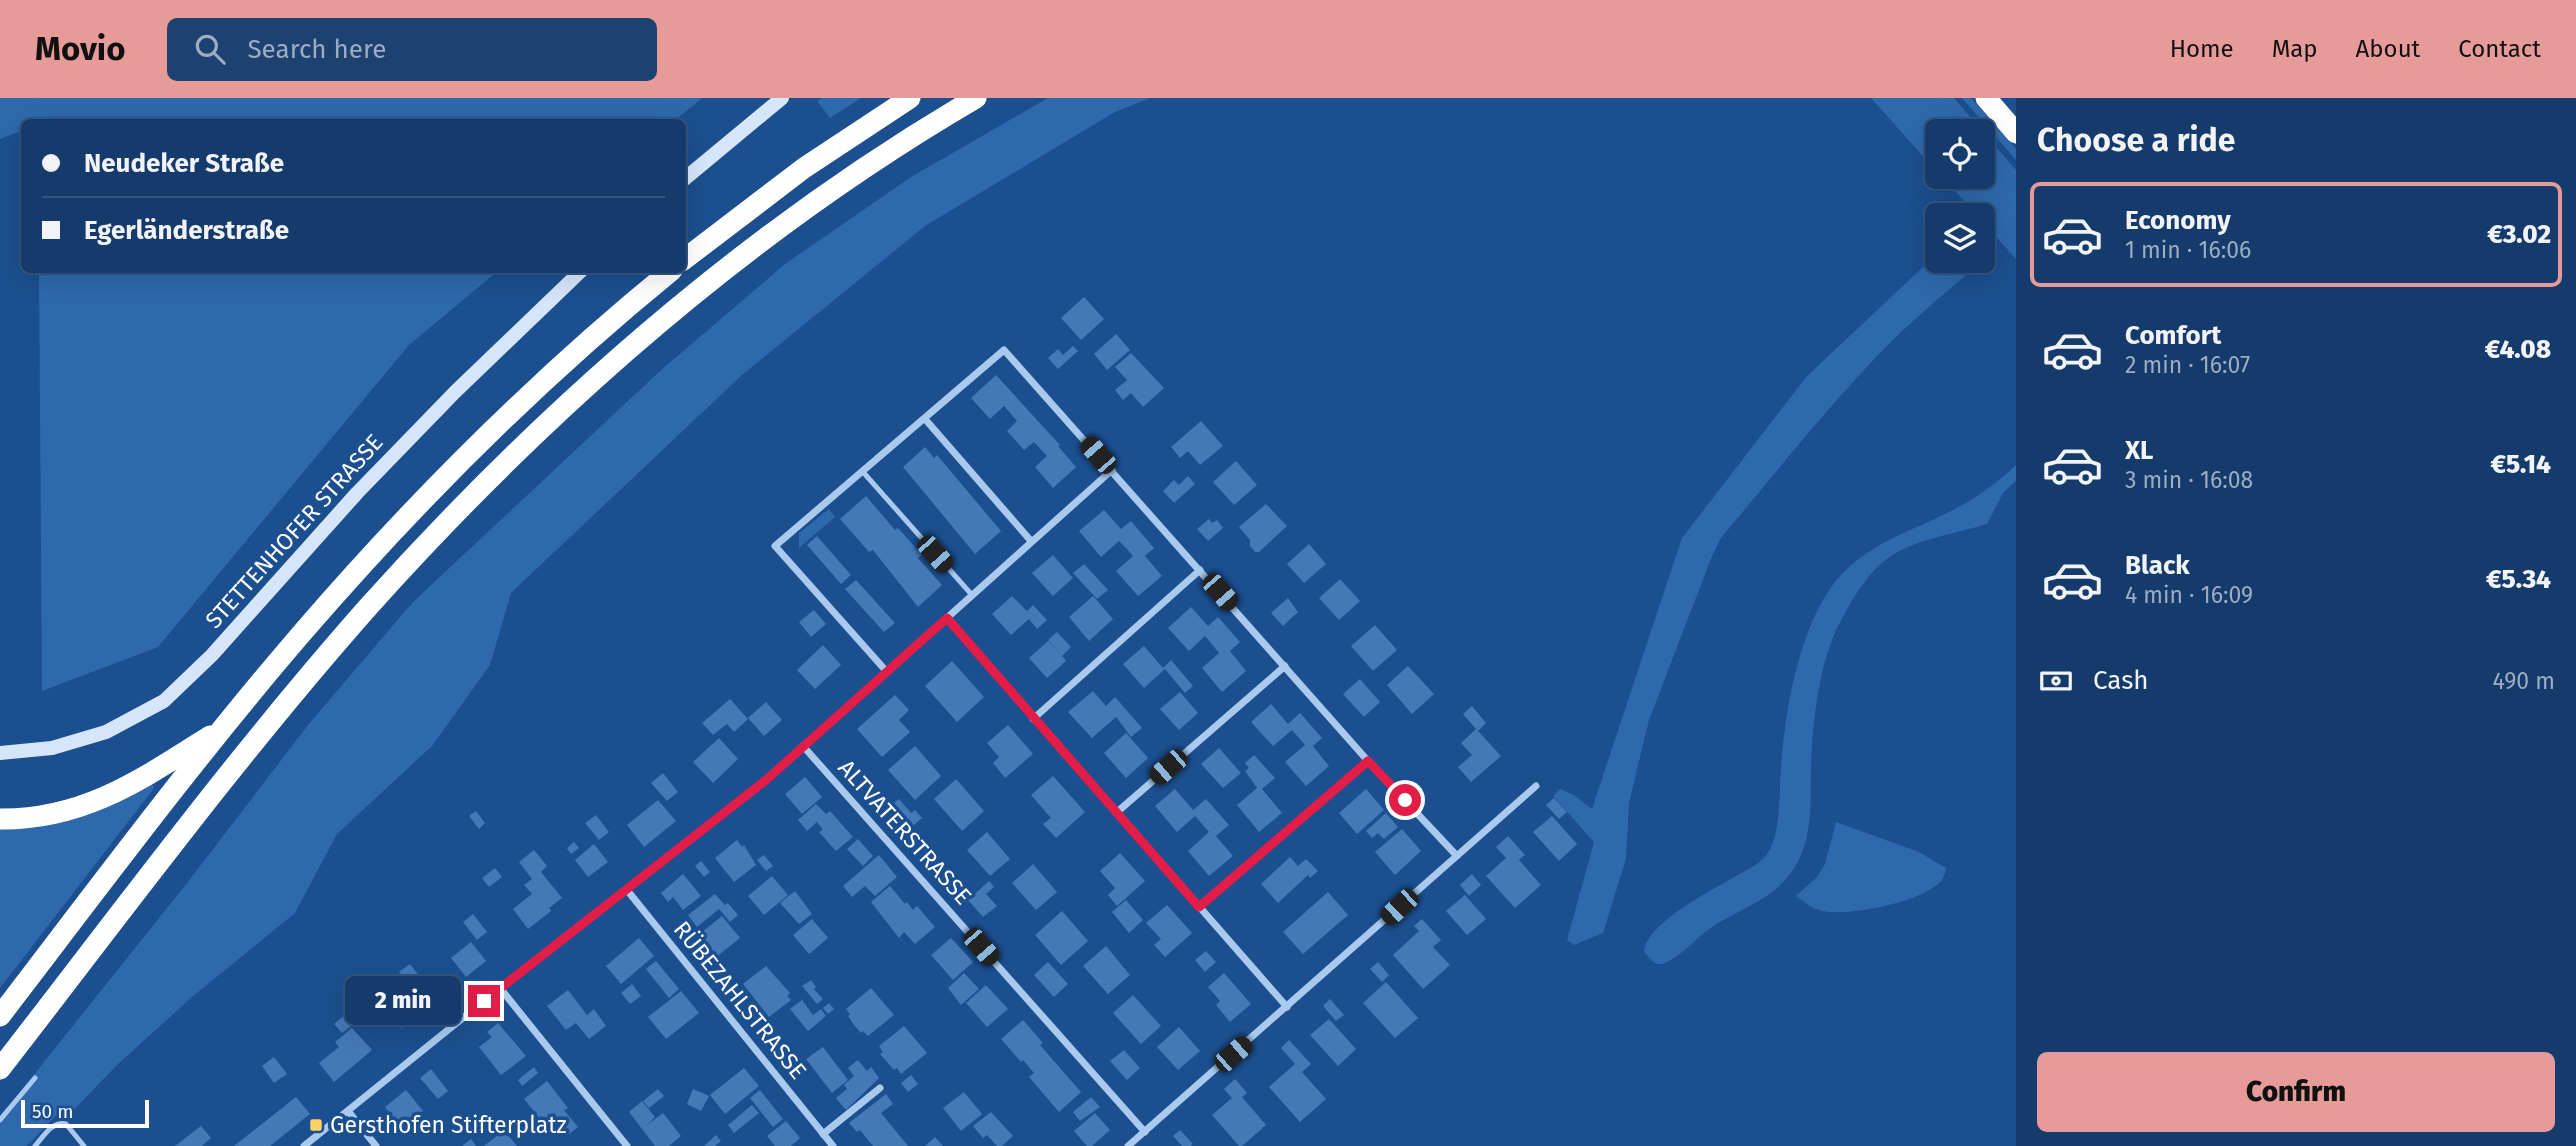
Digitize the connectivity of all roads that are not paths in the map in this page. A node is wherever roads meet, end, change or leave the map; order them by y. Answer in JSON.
{"nodes":[{"id":1,"x":782,"y":98,"type":"edge"},
{"id":2,"x":910,"y":98,"type":"edge"},
{"id":3,"x":976,"y":98,"type":"edge"},
{"id":4,"x":1986,"y":98,"type":"edge"},
{"id":5,"x":2016,"y":133,"type":"edge"},
{"id":6,"x":686,"y":178,"type":"edge"},
{"id":7,"x":686,"y":258,"type":"edge"},
{"id":8,"x":579,"y":273,"type":"edge"},
{"id":9,"x":670,"y":273,"type":"edge"},
{"id":10,"x":925,"y":419,"type":"junction"},
{"id":11,"x":1112,"y":470,"type":"junction"},
{"id":12,"x":863,"y":472,"type":"junction"},
{"id":13,"x":1031,"y":541,"type":"junction"},
{"id":14,"x":1200,"y":570,"type":"junction"},
{"id":15,"x":972,"y":595,"type":"junction"},
{"id":16,"x":947,"y":618,"type":"junction"},
{"id":17,"x":1285,"y":666,"type":"junction"},
{"id":18,"x":887,"y":672,"type":"junction"},
{"id":19,"x":1033,"y":719,"type":"junction"},
{"id":20,"x":223,"y":727,"type":"junction"},
{"id":21,"x":803,"y":746,"type":"junction"},
{"id":22,"x":0,"y":753,"type":"edge"},
{"id":23,"x":1368,"y":761,"type":"junction"},
{"id":24,"x":1536,"y":786,"type":"dead end"},
{"id":25,"x":1116,"y":813,"type":"junction"},
{"id":26,"x":0,"y":819,"type":"edge"},
{"id":27,"x":1457,"y":856,"type":"junction"},
{"id":28,"x":627,"y":890,"type":"junction"},
{"id":29,"x":1199,"y":907,"type":"junction"},
{"id":30,"x":500,"y":988,"type":"junction"},
{"id":31,"x":1287,"y":1007,"type":"junction"},
{"id":32,"x":0,"y":1016,"type":"edge"},
{"id":33,"x":0,"y":1069,"type":"edge"},
{"id":34,"x":35,"y":1078,"type":"dead end"},
{"id":35,"x":880,"y":1088,"type":"dead end"},
{"id":36,"x":348,"y":1111,"type":"junction"},
{"id":37,"x":0,"y":1120,"type":"edge"},
{"id":38,"x":1145,"y":1132,"type":"junction"},
{"id":39,"x":823,"y":1134,"type":"junction"},
{"id":40,"x":35,"y":1146,"type":"edge"},
{"id":41,"x":83,"y":1146,"type":"edge"},
{"id":42,"x":304,"y":1146,"type":"edge"},
{"id":43,"x":376,"y":1146,"type":"edge"},
{"id":44,"x":627,"y":1146,"type":"edge"},
{"id":45,"x":833,"y":1146,"type":"edge"},
{"id":46,"x":1128,"y":1146,"type":"edge"}],
"edges":[{"from":1,"to":6,"type":"street"},
{"from":2,"to":7,"type":"highway"},
{"from":3,"to":33,"type":"highway"},
{"from":4,"to":5,"type":"highway"},
{"from":8,"to":22,"type":"street","name":"STETTENHOFER STRASSE"},
{"from":9,"to":20,"type":"highway"},
{"from":10,"to":11,"type":"street"},
{"from":10,"to":12,"type":"street"},
{"from":10,"to":13,"type":"street"},
{"from":11,"to":13,"type":"street"},
{"from":11,"to":14,"type":"street"},
{"from":12,"to":15,"type":"lane"},
{"from":12,"to":18,"type":"street"},
{"from":13,"to":15,"type":"street"},
{"from":14,"to":17,"type":"street"},
{"from":14,"to":19,"type":"street"},
{"from":15,"to":16,"type":"street"},
{"from":16,"to":18,"type":"street"},
{"from":16,"to":19,"type":"street"},
{"from":17,"to":23,"type":"street"},
{"from":17,"to":25,"type":"street"},
{"from":18,"to":21,"type":"street"},
{"from":19,"to":25,"type":"street"},
{"from":20,"to":26,"type":"highway"},
{"from":20,"to":32,"type":"highway"},
{"from":21,"to":28,"type":"street"},
{"from":21,"to":38,"type":"street","name":"ALTVATERSTRASSE"},
{"from":23,"to":27,"type":"street"},
{"from":23,"to":29,"type":"street"},
{"from":24,"to":27,"type":"street"},
{"from":25,"to":29,"type":"street"},
{"from":27,"to":31,"type":"street"},
{"from":28,"to":30,"type":"street"},
{"from":28,"to":39,"type":"street","name":"RÜBEZAHLSTRASSE"},
{"from":29,"to":31,"type":"street"},
{"from":30,"to":36,"type":"street"},
{"from":30,"to":44,"type":"street"},
{"from":31,"to":38,"type":"street"},
{"from":34,"to":37,"type":"lane"},
{"from":35,"to":39,"type":"street"},
{"from":36,"to":42,"type":"street"},
{"from":36,"to":43,"type":"street"},
{"from":38,"to":46,"type":"street"},
{"from":39,"to":45,"type":"street","name":"RÜBEZAHLSTRASSE"},
{"from":40,"to":41,"type":"lane"}]}
